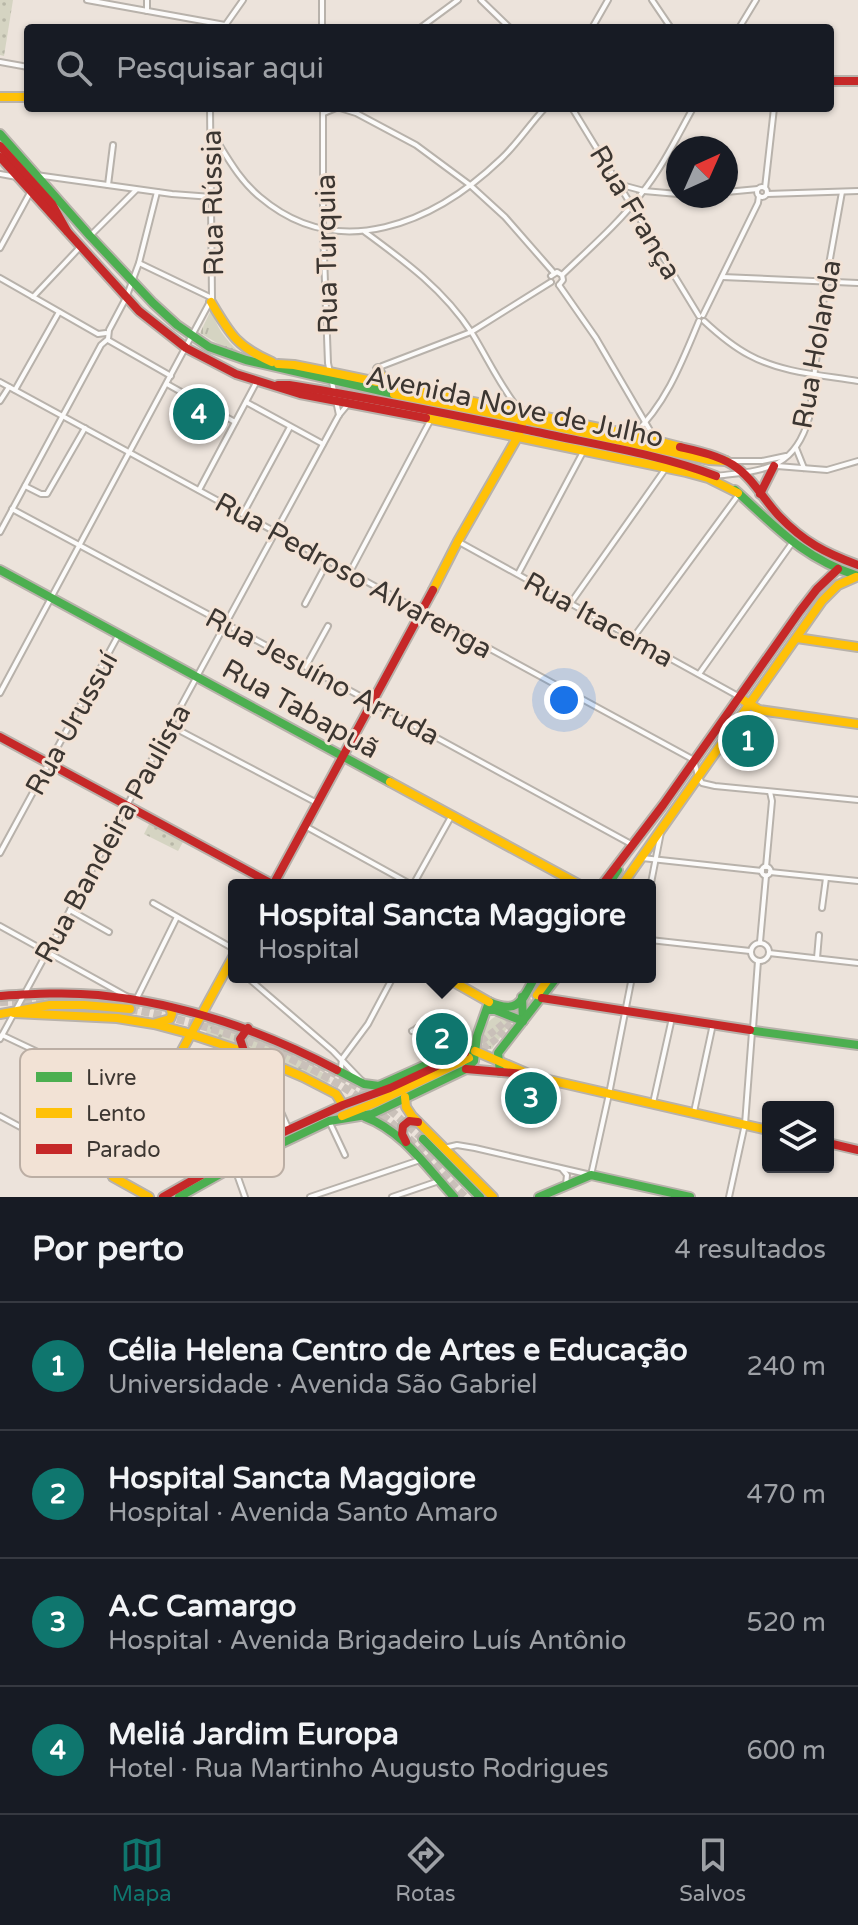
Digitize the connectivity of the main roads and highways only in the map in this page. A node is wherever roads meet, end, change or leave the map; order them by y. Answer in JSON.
{"nodes":[{"id":1,"x":834,"y":81,"type":"edge"},
{"id":2,"x":858,"y":81,"type":"edge"},
{"id":3,"x":0,"y":97,"type":"edge"},
{"id":4,"x":24,"y":97,"type":"edge"},
{"id":5,"x":0,"y":134,"type":"edge"},
{"id":6,"x":0,"y":146,"type":"edge"},
{"id":7,"x":0,"y":157,"type":"edge"},
{"id":8,"x":67,"y":231,"type":"junction"},
{"id":9,"x":212,"y":300,"type":"road end"},
{"id":10,"x":275,"y":365,"type":"junction"},
{"id":11,"x":378,"y":369,"type":"road end"},
{"id":12,"x":365,"y":384,"type":"junction"},
{"id":13,"x":387,"y":384,"type":"junction"},
{"id":14,"x":352,"y":399,"type":"junction"},
{"id":15,"x":521,"y":416,"type":"junction"},
{"id":16,"x":519,"y":434,"type":"junction"},
{"id":17,"x":726,"y":461,"type":"junction"},
{"id":18,"x":774,"y":466,"type":"road end"},
{"id":19,"x":738,"y":494,"type":"junction"},
{"id":20,"x":760,"y":494,"type":"junction"},
{"id":21,"x":818,"y":560,"type":"junction"},
{"id":22,"x":857,"y":564,"type":"edge"},
{"id":23,"x":836,"y":569,"type":"junction"},
{"id":24,"x":0,"y":570,"type":"edge"},
{"id":25,"x":858,"y":576,"type":"edge"},
{"id":26,"x":827,"y":579,"type":"junction"},
{"id":27,"x":797,"y":638,"type":"junction"},
{"id":28,"x":858,"y":647,"type":"edge"},
{"id":29,"x":740,"y":698,"type":"junction"},
{"id":30,"x":749,"y":706,"type":"junction"},
{"id":31,"x":858,"y":724,"type":"edge"},
{"id":32,"x":0,"y":737,"type":"edge"},
{"id":33,"x":343,"y":756,"type":"junction"},
{"id":34,"x":656,"y":835,"type":"junction"},
{"id":35,"x":632,"y":846,"type":"junction"},
{"id":36,"x":262,"y":879,"type":"edge"},
{"id":37,"x":276,"y":879,"type":"edge"},
{"id":38,"x":569,"y":879,"type":"edge"},
{"id":39,"x":607,"y":879,"type":"edge"},
{"id":40,"x":612,"y":879,"type":"edge"},
{"id":41,"x":624,"y":879,"type":"edge"},
{"id":42,"x":625,"y":879,"type":"edge"},
{"id":43,"x":228,"y":967,"type":"edge"},
{"id":44,"x":454,"y":983,"type":"edge"},
{"id":45,"x":533,"y":983,"type":"edge"},
{"id":46,"x":538,"y":983,"type":"edge"},
{"id":47,"x":546,"y":983,"type":"edge"},
{"id":48,"x":550,"y":983,"type":"edge"},
{"id":49,"x":537,"y":995,"type":"junction"},
{"id":50,"x":0,"y":996,"type":"edge"},
{"id":51,"x":522,"y":997,"type":"junction"},
{"id":52,"x":488,"y":1006,"type":"junction"},
{"id":53,"x":170,"y":1007,"type":"junction"},
{"id":54,"x":130,"y":1009,"type":"tunnel mouth"},
{"id":55,"x":14,"y":1013,"type":"junction"},
{"id":56,"x":0,"y":1014,"type":"edge"},
{"id":57,"x":202,"y":1014,"type":"junction"},
{"id":58,"x":523,"y":1021,"type":"junction"},
{"id":59,"x":154,"y":1024,"type":"junction"},
{"id":60,"x":248,"y":1028,"type":"junction"},
{"id":61,"x":191,"y":1034,"type":"junction"},
{"id":62,"x":858,"y":1045,"type":"edge"},
{"id":63,"x":183,"y":1049,"type":"edge"},
{"id":64,"x":236,"y":1049,"type":"edge"},
{"id":65,"x":244,"y":1049,"type":"edge"},
{"id":66,"x":470,"y":1054,"type":"junction"},
{"id":67,"x":495,"y":1057,"type":"junction"},
{"id":68,"x":284,"y":1069,"type":"edge"},
{"id":69,"x":466,"y":1069,"type":"junction"},
{"id":70,"x":500,"y":1072,"type":"junction"},
{"id":71,"x":531,"y":1075,"type":"junction"},
{"id":72,"x":405,"y":1097,"type":"junction"},
{"id":73,"x":343,"y":1105,"type":"junction"},
{"id":74,"x":363,"y":1117,"type":"junction"},
{"id":75,"x":332,"y":1120,"type":"junction"},
{"id":76,"x":418,"y":1122,"type":"junction"},
{"id":77,"x":762,"y":1128,"type":"edge"},
{"id":78,"x":284,"y":1132,"type":"edge"},
{"id":79,"x":423,"y":1139,"type":"tunnel mouth"},
{"id":80,"x":284,"y":1143,"type":"edge"},
{"id":81,"x":834,"y":1144,"type":"edge"},
{"id":82,"x":408,"y":1146,"type":"junction"},
{"id":83,"x":858,"y":1150,"type":"edge"},
{"id":84,"x":449,"y":1158,"type":"junction"},
{"id":85,"x":113,"y":1177,"type":"edge"},
{"id":86,"x":198,"y":1177,"type":"edge"},
{"id":87,"x":215,"y":1177,"type":"edge"},
{"id":88,"x":648,"y":1192,"type":"edge"},
{"id":89,"x":183,"y":1196,"type":"edge"},
{"id":90,"x":149,"y":1197,"type":"edge"},
{"id":91,"x":163,"y":1197,"type":"edge"},
{"id":92,"x":454,"y":1197,"type":"edge"},
{"id":93,"x":480,"y":1197,"type":"edge"},
{"id":94,"x":490,"y":1197,"type":"edge"},
{"id":95,"x":539,"y":1197,"type":"edge"},
{"id":96,"x":690,"y":1197,"type":"edge"}],
"edges":[{"from":1,"to":2,"type":"main road"},
{"from":3,"to":4,"type":"main road"},
{"from":5,"to":10,"type":"main road","name":"Avenida Nove de Julho"},
{"from":6,"to":8,"type":"main road"},
{"from":7,"to":8,"type":"main road","name":"Avenida Nove de Julho"},
{"from":8,"to":14,"type":"main road","name":"Avenida Nove de Julho"},
{"from":9,"to":10,"type":"main road"},
{"from":10,"to":12,"type":"main road","name":"Avenida Nove de Julho"},
{"from":11,"to":13,"type":"main road"},
{"from":12,"to":13,"type":"main road","name":"Avenida Nove de Julho"},
{"from":12,"to":15,"type":"main road","name":"Avenida Nove de Julho"},
{"from":13,"to":15,"type":"main road","name":"Avenida Nove de Julho"},
{"from":14,"to":16,"type":"main road","name":"Avenida Nove de Julho"},
{"from":14,"to":16,"type":"main road","name":"Avenida Nove de Julho"},
{"from":15,"to":16,"type":"main road"},
{"from":15,"to":17,"type":"main road","name":"Avenida Nove de Julho"},
{"from":15,"to":17,"type":"main road","name":"Avenida Nove de Julho"},
{"from":16,"to":19,"type":"main road","name":"Avenida Nove de Julho"},
{"from":16,"to":19,"type":"main road","name":"Avenida Nove de Julho"},
{"from":16,"to":33,"type":"main road"},
{"from":17,"to":20,"type":"main road","name":"Avenida Nove de Julho"},
{"from":18,"to":20,"type":"main road"},
{"from":19,"to":21,"type":"main road","name":"Avenida Nove de Julho"},
{"from":20,"to":22,"type":"main road","name":"Avenida Nove de Julho"},
{"from":21,"to":23,"type":"main road","name":"Avenida Nove de Julho"},
{"from":21,"to":26,"type":"main road"},
{"from":22,"to":23,"type":"main road"},
{"from":23,"to":25,"type":"main road","name":"Avenida Nove de Julho"},
{"from":23,"to":26,"type":"main road"},
{"from":24,"to":33,"type":"main road","name":"Rua Tabapuã"},
{"from":25,"to":27,"type":"main road"},
{"from":26,"to":29,"type":"main road"},
{"from":27,"to":28,"type":"main road"},
{"from":27,"to":30,"type":"main road"},
{"from":29,"to":30,"type":"main road"},
{"from":29,"to":35,"type":"main road"},
{"from":30,"to":31,"type":"main road"},
{"from":30,"to":34,"type":"main road"},
{"from":32,"to":36,"type":"main road"},
{"from":33,"to":37,"type":"main road"},
{"from":33,"to":38,"type":"main road","name":"Rua Tabapuã"},
{"from":34,"to":41,"type":"main road"},
{"from":34,"to":42,"type":"main road"},
{"from":35,"to":39,"type":"main road"},
{"from":35,"to":40,"type":"main road"},
{"from":43,"to":57,"type":"main road"},
{"from":44,"to":52,"type":"main road"},
{"from":45,"to":51,"type":"main road"},
{"from":46,"to":49,"type":"main road"},
{"from":47,"to":49,"type":"main road"},
{"from":48,"to":49,"type":"main road"},
{"from":49,"to":51,"type":"main road"},
{"from":49,"to":58,"type":"main road"},
{"from":49,"to":62,"type":"main road"},
{"from":50,"to":53,"type":"main road"},
{"from":51,"to":52,"type":"main road"},
{"from":51,"to":58,"type":"main road"},
{"from":52,"to":58,"type":"main road"},
{"from":52,"to":66,"type":"main road"},
{"from":53,"to":57,"type":"main road"},
{"from":53,"to":59,"type":"main road"},
{"from":54,"to":55,"type":"main road"},
{"from":55,"to":56,"type":"main road"},
{"from":55,"to":59,"type":"main road"},
{"from":57,"to":60,"type":"main road"},
{"from":57,"to":61,"type":"main road"},
{"from":58,"to":67,"type":"main road"},
{"from":59,"to":61,"type":"main road"},
{"from":60,"to":65,"type":"main road"},
{"from":60,"to":66,"type":"main road"},
{"from":61,"to":63,"type":"main road"},
{"from":61,"to":64,"type":"main road"},
{"from":66,"to":67,"type":"main road"},
{"from":66,"to":69,"type":"main road"},
{"from":66,"to":73,"type":"main road"},
{"from":66,"to":75,"type":"main road"},
{"from":67,"to":70,"type":"main road"},
{"from":67,"to":71,"type":"main road"},
{"from":68,"to":73,"type":"main road"},
{"from":69,"to":70,"type":"main road"},
{"from":69,"to":72,"type":"main road"},
{"from":70,"to":71,"type":"main road"},
{"from":71,"to":77,"type":"main road"},
{"from":72,"to":74,"type":"main road"},
{"from":72,"to":76,"type":"main road"},
{"from":73,"to":78,"type":"main road"},
{"from":74,"to":75,"type":"main road"},
{"from":74,"to":82,"type":"main road"},
{"from":75,"to":80,"type":"main road"},
{"from":76,"to":82,"type":"main road"},
{"from":76,"to":84,"type":"main road"},
{"from":79,"to":84,"type":"main road"},
{"from":81,"to":83,"type":"main road"},
{"from":82,"to":92,"type":"main road"},
{"from":84,"to":93,"type":"main road"},
{"from":84,"to":94,"type":"main road"},
{"from":85,"to":90,"type":"main road"},
{"from":86,"to":91,"type":"main road"},
{"from":87,"to":89,"type":"main road"},
{"from":88,"to":95,"type":"main road"},
{"from":88,"to":96,"type":"main road"}]}
